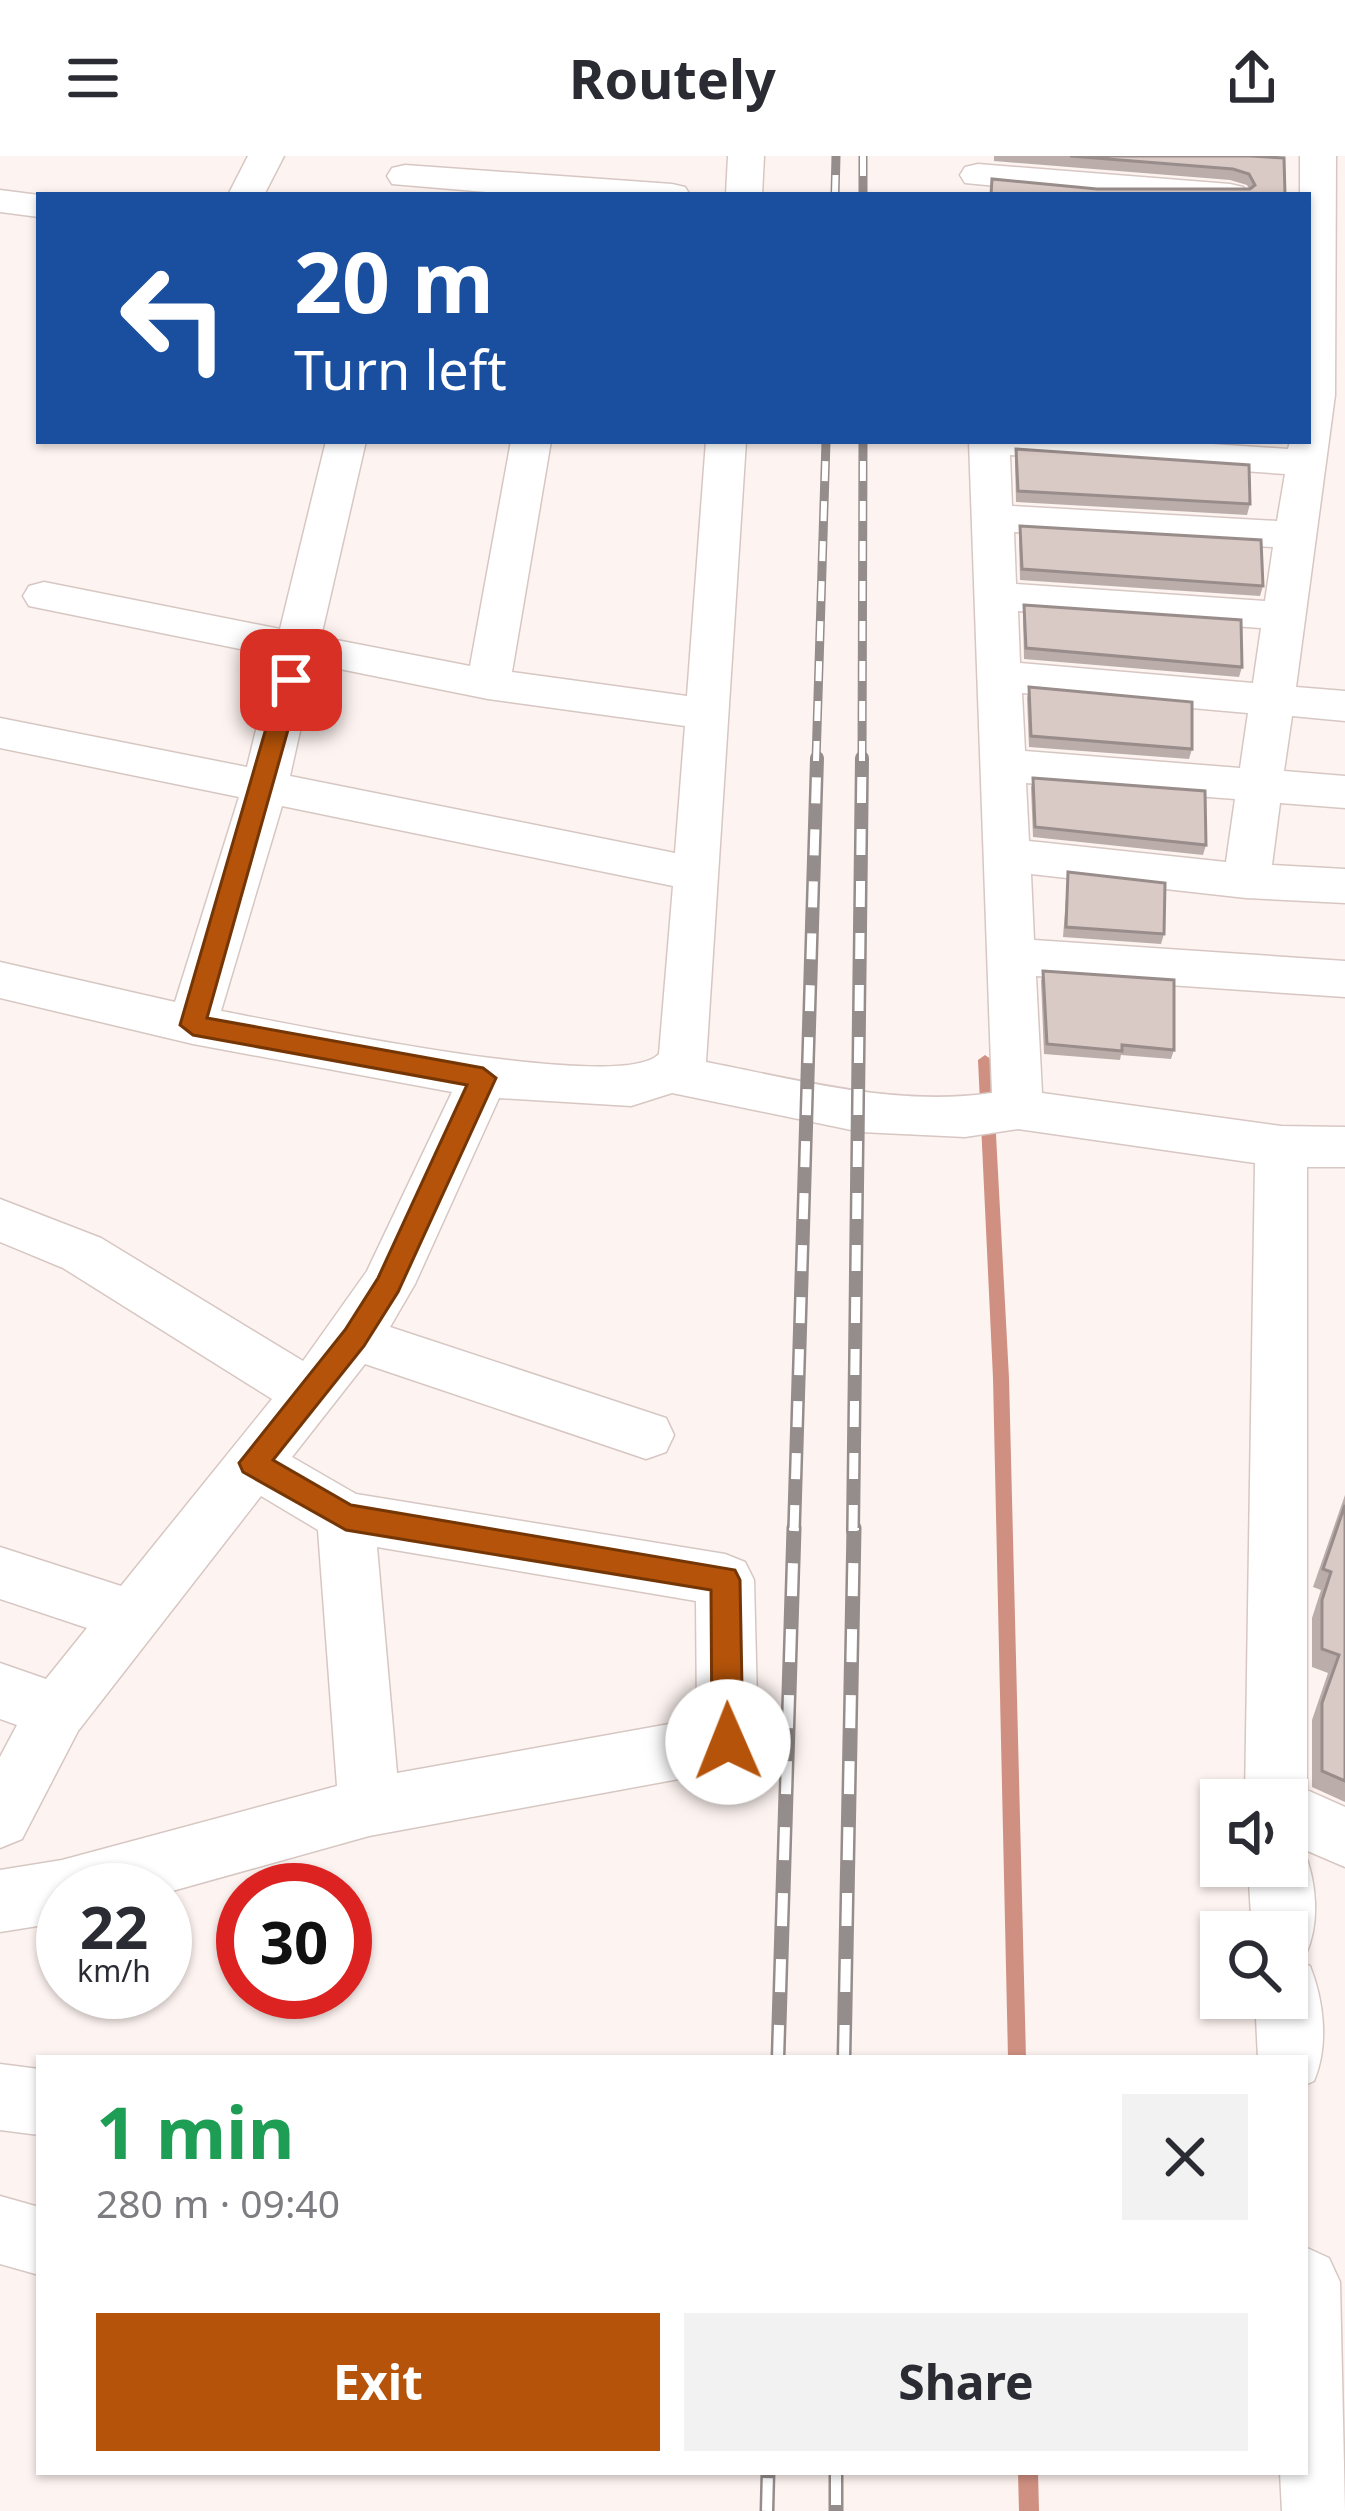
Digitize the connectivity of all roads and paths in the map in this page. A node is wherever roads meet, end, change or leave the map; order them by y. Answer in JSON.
{"nodes":[{"id":1,"x":266,"y":156,"type":"edge"},
{"id":2,"x":746,"y":156,"type":"edge"},
{"id":3,"x":1318,"y":156,"type":"edge"},
{"id":4,"x":978,"y":175,"type":"edge"},
{"id":5,"x":405,"y":176,"type":"edge"},
{"id":6,"x":577,"y":181,"type":"edge"},
{"id":7,"x":248,"y":192,"type":"edge"},
{"id":8,"x":651,"y":192,"type":"edge"},
{"id":9,"x":744,"y":192,"type":"edge"},
{"id":10,"x":1191,"y":192,"type":"edge"},
{"id":11,"x":0,"y":201,"type":"edge"},
{"id":12,"x":1313,"y":202,"type":"edge"},
{"id":13,"x":36,"y":206,"type":"edge"},
{"id":14,"x":1313,"y":261,"type":"edge"},
{"id":15,"x":1312,"y":325,"type":"edge"},
{"id":16,"x":1312,"y":395,"type":"edge"},
{"id":17,"x":345,"y":444,"type":"edge"},
{"id":18,"x":530,"y":444,"type":"edge"},
{"id":19,"x":726,"y":444,"type":"edge"},
{"id":20,"x":989,"y":444,"type":"edge"},
{"id":21,"x":1032,"y":444,"type":"edge"},
{"id":22,"x":1308,"y":444,"type":"edge"},
{"id":23,"x":1306,"y":463,"type":"junction"},
{"id":24,"x":992,"y":518,"type":"junction"},
{"id":25,"x":1296,"y":535,"type":"junction"},
{"id":26,"x":44,"y":596,"type":"dead end"},
{"id":27,"x":996,"y":596,"type":"junction"},
{"id":28,"x":1284,"y":616,"type":"junction"},
{"id":29,"x":300,"y":645,"type":"junction"},
{"id":30,"x":1000,"y":676,"type":"junction"},
{"id":31,"x":488,"y":684,"type":"junction"},
{"id":32,"x":1272,"y":699,"type":"junction"},
{"id":33,"x":1345,"y":706,"type":"edge"},
{"id":34,"x":706,"y":714,"type":"junction"},
{"id":35,"x":0,"y":733,"type":"edge"},
{"id":36,"x":1003,"y":765,"type":"junction"},
{"id":37,"x":265,"y":785,"type":"junction"},
{"id":38,"x":1259,"y":787,"type":"junction"},
{"id":39,"x":1345,"y":792,"type":"edge"},
{"id":40,"x":1007,"y":855,"type":"junction"},
{"id":41,"x":698,"y":874,"type":"junction"},
{"id":42,"x":1246,"y":880,"type":"junction"},
{"id":43,"x":1345,"y":886,"type":"edge"},
{"id":44,"x":1011,"y":956,"type":"junction"},
{"id":45,"x":1345,"y":979,"type":"edge"},
{"id":46,"x":0,"y":980,"type":"edge"},
{"id":47,"x":193,"y":1025,"type":"junction"},
{"id":48,"x":672,"y":1074,"type":"junction"},
{"id":49,"x":483,"y":1078,"type":"junction"},
{"id":50,"x":995,"y":1112,"type":"junction"},
{"id":51,"x":1281,"y":1146,"type":"junction"},
{"id":52,"x":1345,"y":1147,"type":"edge"},
{"id":53,"x":0,"y":1220,"type":"edge"},
{"id":54,"x":354,"y":1338,"type":"junction"},
{"id":55,"x":310,"y":1394,"type":"junction"},
{"id":56,"x":646,"y":1435,"type":"dead end"},
{"id":57,"x":254,"y":1463,"type":"junction"},
{"id":58,"x":346,"y":1517,"type":"junction"},
{"id":59,"x":0,"y":1573,"type":"edge"},
{"id":60,"x":133,"y":1617,"type":"junction"},
{"id":61,"x":0,"y":1691,"type":"edge"},
{"id":62,"x":57,"y":1711,"type":"junction"},
{"id":63,"x":1276,"y":1779,"type":"edge"},
{"id":64,"x":369,"y":1807,"type":"junction"},
{"id":65,"x":1,"y":1815,"type":"edge"},
{"id":66,"x":1308,"y":1821,"type":"edge"},
{"id":67,"x":1345,"y":1837,"type":"edge"},
{"id":68,"x":163,"y":1863,"type":"edge"},
{"id":69,"x":36,"y":1895,"type":"edge"},
{"id":70,"x":0,"y":1901,"type":"edge"},
{"id":71,"x":1289,"y":2019,"type":"edge"},
{"id":72,"x":1291,"y":2055,"type":"edge"},
{"id":73,"x":0,"y":2097,"type":"edge"},
{"id":74,"x":36,"y":2102,"type":"edge"},
{"id":75,"x":0,"y":2230,"type":"edge"},
{"id":76,"x":36,"y":2240,"type":"edge"},
{"id":77,"x":1308,"y":2281,"type":"edge"},
{"id":78,"x":1345,"y":2295,"type":"edge"},
{"id":79,"x":1308,"y":2333,"type":"edge"},
{"id":80,"x":1318,"y":2511,"type":"edge"}],
"edges":[{"from":1,"to":7,"type":"street"},
{"from":2,"to":9,"type":"street"},
{"from":3,"to":12,"type":"street"},
{"from":4,"to":10,"type":"street"},
{"from":5,"to":6,"type":"street"},
{"from":6,"to":8,"type":"street"},
{"from":11,"to":13,"type":"street"},
{"from":12,"to":14,"type":"street"},
{"from":14,"to":15,"type":"street"},
{"from":15,"to":16,"type":"street"},
{"from":17,"to":29,"type":"street"},
{"from":18,"to":31,"type":"street"},
{"from":19,"to":34,"type":"street"},
{"from":20,"to":24,"type":"street"},
{"from":21,"to":23,"type":"street"},
{"from":22,"to":23,"type":"street"},
{"from":23,"to":25,"type":"street"},
{"from":24,"to":25,"type":"street"},
{"from":24,"to":27,"type":"street"},
{"from":25,"to":28,"type":"street"},
{"from":26,"to":29,"type":"street"},
{"from":27,"to":28,"type":"street"},
{"from":27,"to":30,"type":"street"},
{"from":28,"to":32,"type":"street"},
{"from":29,"to":31,"type":"street"},
{"from":29,"to":37,"type":"street"},
{"from":30,"to":32,"type":"street"},
{"from":30,"to":36,"type":"street"},
{"from":31,"to":34,"type":"street"},
{"from":32,"to":33,"type":"street"},
{"from":32,"to":38,"type":"street"},
{"from":34,"to":41,"type":"street"},
{"from":35,"to":37,"type":"street"},
{"from":36,"to":38,"type":"street"},
{"from":36,"to":40,"type":"street"},
{"from":37,"to":41,"type":"street"},
{"from":37,"to":47,"type":"street"},
{"from":38,"to":39,"type":"street"},
{"from":38,"to":42,"type":"street"},
{"from":40,"to":42,"type":"street"},
{"from":40,"to":44,"type":"street"},
{"from":41,"to":48,"type":"street"},
{"from":42,"to":43,"type":"street"},
{"from":44,"to":45,"type":"street"},
{"from":44,"to":50,"type":"street"},
{"from":46,"to":47,"type":"street"},
{"from":47,"to":49,"type":"street"},
{"from":48,"to":49,"type":"street"},
{"from":48,"to":50,"type":"street"},
{"from":49,"to":54,"type":"street"},
{"from":50,"to":51,"type":"street"},
{"from":51,"to":52,"type":"street"},
{"from":51,"to":63,"type":"street"},
{"from":53,"to":55,"type":"street"},
{"from":54,"to":55,"type":"street"},
{"from":54,"to":56,"type":"street"},
{"from":55,"to":57,"type":"street"},
{"from":57,"to":58,"type":"street"},
{"from":57,"to":60,"type":"street"},
{"from":58,"to":64,"type":"street"},
{"from":58,"to":64,"type":"street"},
{"from":59,"to":60,"type":"street"},
{"from":60,"to":62,"type":"street"},
{"from":61,"to":62,"type":"street"},
{"from":62,"to":65,"type":"street"},
{"from":64,"to":68,"type":"street"},
{"from":66,"to":67,"type":"street"},
{"from":69,"to":70,"type":"street"},
{"from":71,"to":72,"type":"street"},
{"from":73,"to":74,"type":"street"},
{"from":75,"to":76,"type":"street"},
{"from":77,"to":78,"type":"street"},
{"from":79,"to":80,"type":"street"}]}
